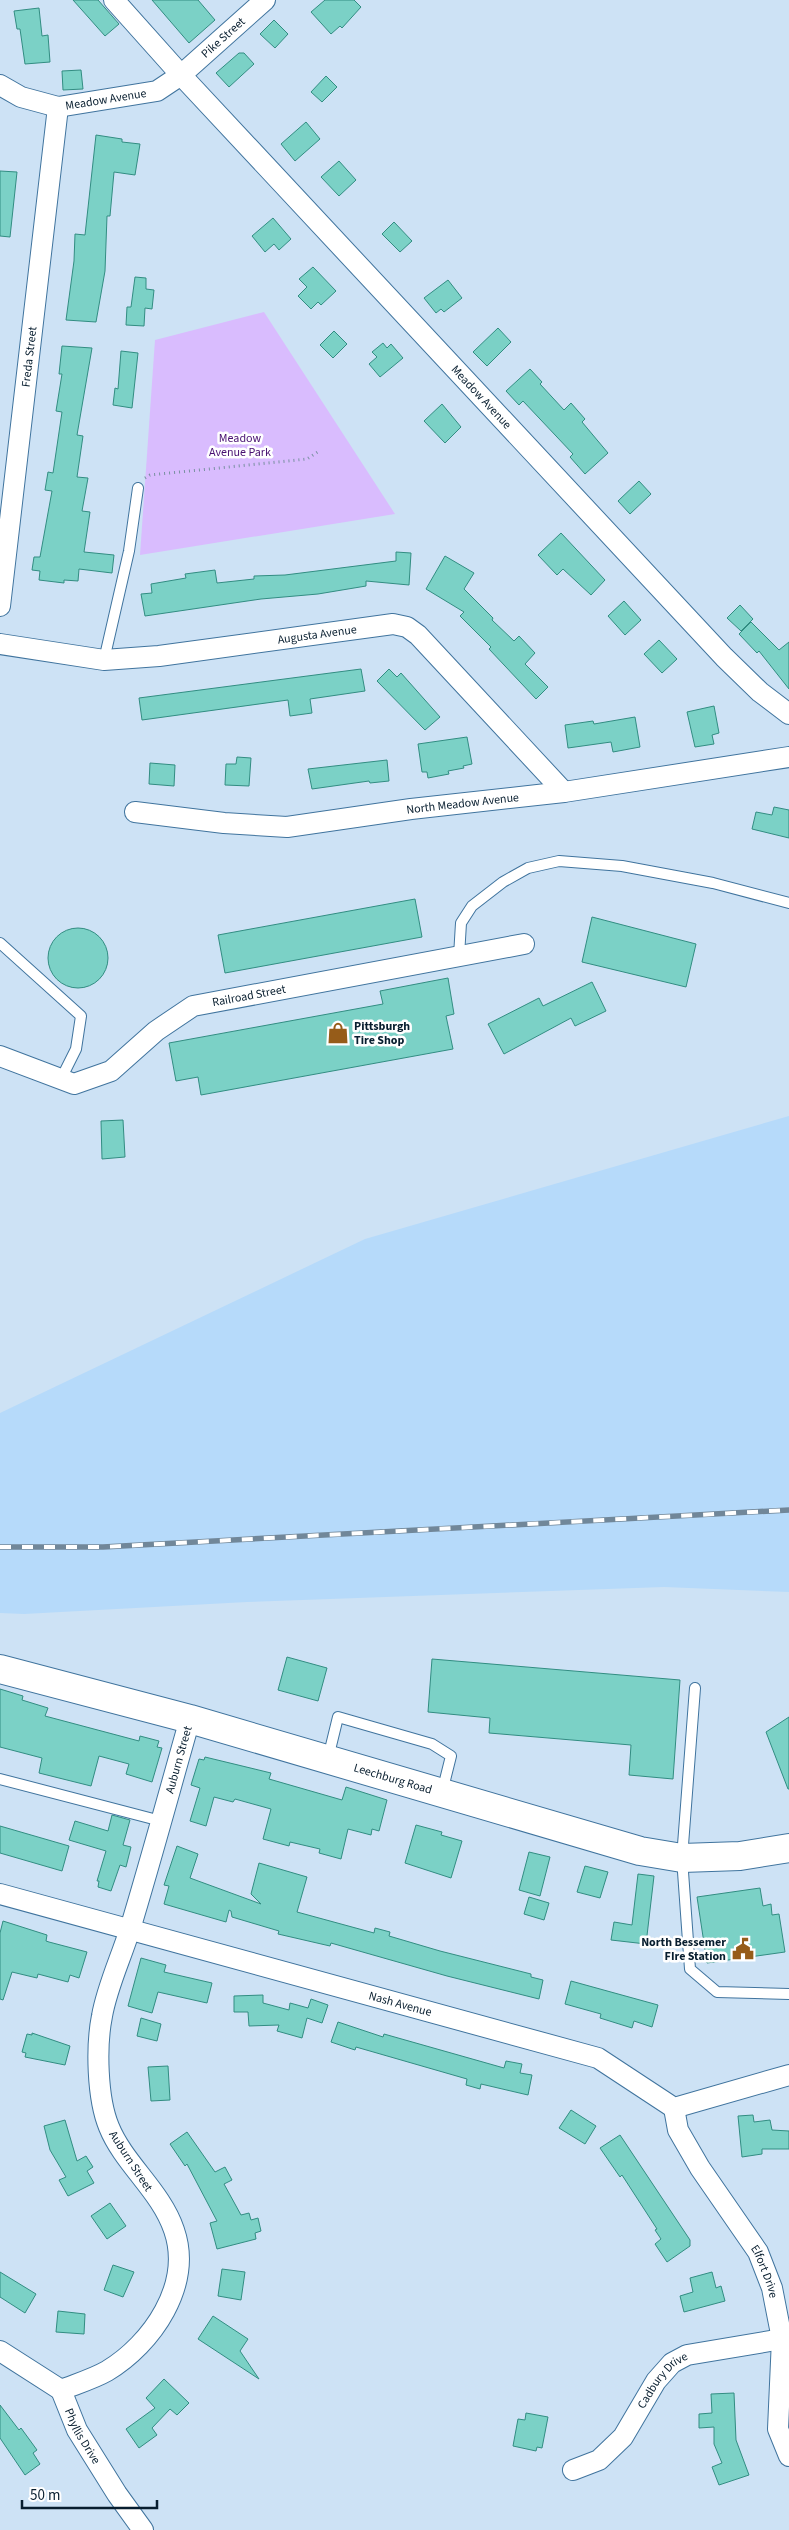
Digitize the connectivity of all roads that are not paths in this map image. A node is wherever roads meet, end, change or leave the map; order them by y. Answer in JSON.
{"nodes":[{"id":1,"x":114,"y":0,"type":"edge"},
{"id":2,"x":265,"y":0,"type":"edge"},
{"id":3,"x":181,"y":75,"type":"junction"},
{"id":4,"x":0,"y":85,"type":"edge"},
{"id":5,"x":58,"y":107,"type":"junction"},
{"id":6,"x":138,"y":488,"type":"road end"},
{"id":7,"x":0,"y":606,"type":"edge"},
{"id":8,"x":0,"y":644,"type":"edge"},
{"id":9,"x":104,"y":660,"type":"junction"},
{"id":10,"x":789,"y":714,"type":"edge"},
{"id":11,"x":789,"y":757,"type":"edge"},
{"id":12,"x":564,"y":792,"type":"junction"},
{"id":13,"x":135,"y":812,"type":"dead end"},
{"id":14,"x":789,"y":903,"type":"edge"},
{"id":15,"x":0,"y":943,"type":"edge"},
{"id":16,"x":524,"y":944,"type":"dead end"},
{"id":17,"x":459,"y":956,"type":"junction"},
{"id":18,"x":0,"y":1056,"type":"edge"},
{"id":19,"x":61,"y":1079,"type":"junction"},
{"id":20,"x":0,"y":1669,"type":"edge"},
{"id":21,"x":695,"y":1688,"type":"dead end"},
{"id":22,"x":190,"y":1719,"type":"junction"},
{"id":23,"x":327,"y":1759,"type":"junction"},
{"id":24,"x":0,"y":1779,"type":"edge"},
{"id":25,"x":442,"y":1793,"type":"junction"},
{"id":26,"x":161,"y":1821,"type":"junction"},
{"id":27,"x":789,"y":1848,"type":"edge"},
{"id":28,"x":682,"y":1858,"type":"junction"},
{"id":29,"x":0,"y":1894,"type":"edge"},
{"id":30,"x":130,"y":1929,"type":"junction"},
{"id":31,"x":789,"y":1994,"type":"edge"},
{"id":32,"x":789,"y":2075,"type":"edge"},
{"id":33,"x":674,"y":2108,"type":"junction"},
{"id":34,"x":782,"y":2339,"type":"junction"},
{"id":35,"x":0,"y":2350,"type":"edge"},
{"id":36,"x":61,"y":2390,"type":"junction"},
{"id":37,"x":789,"y":2456,"type":"edge"},
{"id":38,"x":573,"y":2470,"type":"dead end"},
{"id":39,"x":143,"y":2530,"type":"edge"}],
"edges":[{"from":1,"to":3,"type":"street","name":"Meadow Avenue"},
{"from":2,"to":3,"type":"street","name":"Pike Street"},
{"from":3,"to":5,"type":"street","name":"Meadow Avenue"},
{"from":3,"to":10,"type":"street","name":"Meadow Avenue"},
{"from":4,"to":5,"type":"street","name":"Meadow Avenue"},
{"from":5,"to":7,"type":"street","name":"Freda Street"},
{"from":6,"to":9,"type":"lane"},
{"from":8,"to":9,"type":"street","name":"Augusta Avenue"},
{"from":9,"to":12,"type":"street","name":"Augusta Avenue"},
{"from":11,"to":12,"type":"street","name":"North Meadow Avenue"},
{"from":12,"to":13,"type":"street","name":"North Meadow Avenue"},
{"from":14,"to":17,"type":"lane"},
{"from":15,"to":19,"type":"lane"},
{"from":16,"to":17,"type":"street","name":"Railroad Street"},
{"from":17,"to":19,"type":"street","name":"Railroad Street"},
{"from":18,"to":19,"type":"street","name":"Railroad Street"},
{"from":20,"to":22,"type":"street","name":"Leechburg Road"},
{"from":21,"to":28,"type":"lane"},
{"from":22,"to":23,"type":"street","name":"Leechburg Road"},
{"from":22,"to":26,"type":"street","name":"Auburn Street"},
{"from":23,"to":25,"type":"street","name":"Leechburg Road"},
{"from":23,"to":25,"type":"lane"},
{"from":24,"to":26,"type":"lane"},
{"from":25,"to":28,"type":"street","name":"Leechburg Road"},
{"from":26,"to":30,"type":"street","name":"Auburn Street"},
{"from":27,"to":28,"type":"street","name":"Leechburg Road"},
{"from":28,"to":31,"type":"lane"},
{"from":29,"to":30,"type":"street","name":"Nash Avenue"},
{"from":30,"to":33,"type":"street","name":"Nash Avenue"},
{"from":30,"to":36,"type":"street","name":"Auburn Street"},
{"from":32,"to":33,"type":"street"},
{"from":33,"to":34,"type":"street","name":"Elfort Drive"},
{"from":34,"to":37,"type":"street","name":"Elfort Drive"},
{"from":34,"to":38,"type":"street","name":"Cadbury Drive"},
{"from":35,"to":36,"type":"street"},
{"from":36,"to":39,"type":"street","name":"Phyllis Drive"}]}
